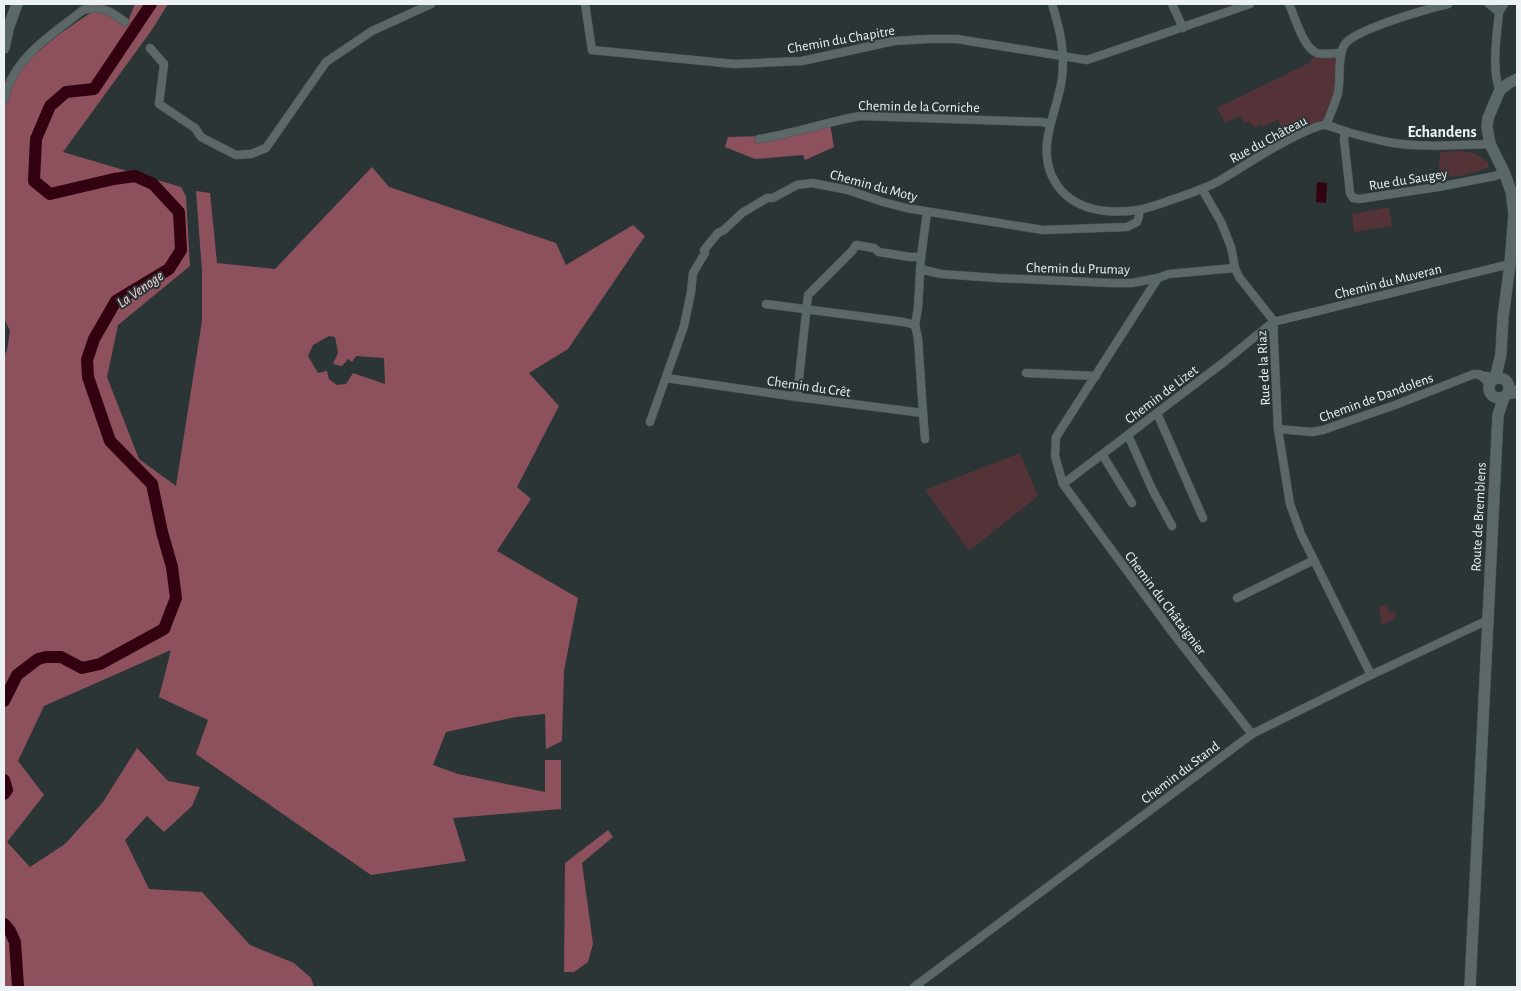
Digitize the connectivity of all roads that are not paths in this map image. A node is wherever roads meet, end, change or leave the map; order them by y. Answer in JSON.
{"nodes":[{"id":1,"x":17,"y":4,"type":"edge"},
{"id":2,"x":431,"y":4,"type":"edge"},
{"id":3,"x":585,"y":4,"type":"edge"},
{"id":4,"x":1052,"y":4,"type":"edge"},
{"id":5,"x":1172,"y":4,"type":"edge"},
{"id":6,"x":1250,"y":4,"type":"edge"},
{"id":7,"x":1289,"y":4,"type":"edge"},
{"id":8,"x":1448,"y":4,"type":"edge"},
{"id":9,"x":1489,"y":4,"type":"edge"},
{"id":10,"x":1504,"y":4,"type":"edge"},
{"id":11,"x":82,"y":7,"type":"edge"},
{"id":12,"x":1499,"y":12,"type":"junction"},
{"id":13,"x":125,"y":22,"type":"dead end"},
{"id":14,"x":1183,"y":28,"type":"junction"},
{"id":15,"x":4,"y":48,"type":"edge"},
{"id":16,"x":150,"y":48,"type":"dead end"},
{"id":17,"x":1342,"y":53,"type":"junction"},
{"id":18,"x":1063,"y":56,"type":"junction"},
{"id":19,"x":1517,"y":79,"type":"edge"},
{"id":20,"x":1500,"y":90,"type":"junction"},
{"id":21,"x":4,"y":100,"type":"edge"},
{"id":22,"x":1050,"y":124,"type":"junction"},
{"id":23,"x":1326,"y":125,"type":"junction"},
{"id":24,"x":1345,"y":131,"type":"junction"},
{"id":25,"x":760,"y":139,"type":"dead end"},
{"id":26,"x":1490,"y":144,"type":"junction"},
{"id":27,"x":1504,"y":172,"type":"junction"},
{"id":28,"x":1202,"y":189,"type":"junction"},
{"id":29,"x":1139,"y":210,"type":"junction"},
{"id":30,"x":927,"y":212,"type":"junction"},
{"id":31,"x":920,"y":257,"type":"junction"},
{"id":32,"x":1510,"y":264,"type":"junction"},
{"id":33,"x":920,"y":268,"type":"junction"},
{"id":34,"x":1235,"y":268,"type":"junction"},
{"id":35,"x":1158,"y":278,"type":"junction"},
{"id":36,"x":766,"y":304,"type":"dead end"},
{"id":37,"x":807,"y":310,"type":"junction"},
{"id":38,"x":1273,"y":322,"type":"junction"},
{"id":39,"x":915,"y":325,"type":"junction"},
{"id":40,"x":1026,"y":373,"type":"dead end"},
{"id":41,"x":1096,"y":376,"type":"junction"},
{"id":42,"x":666,"y":378,"type":"junction"},
{"id":43,"x":1503,"y":388,"type":"edge"},
{"id":44,"x":797,"y":397,"type":"junction"},
{"id":45,"x":923,"y":413,"type":"junction"},
{"id":46,"x":1157,"y":413,"type":"junction"},
{"id":47,"x":650,"y":422,"type":"dead end"},
{"id":48,"x":1278,"y":429,"type":"junction"},
{"id":49,"x":1128,"y":435,"type":"junction"},
{"id":50,"x":925,"y":439,"type":"dead end"},
{"id":51,"x":1103,"y":454,"type":"junction"},
{"id":52,"x":1062,"y":484,"type":"junction"},
{"id":53,"x":1132,"y":503,"type":"dead end"},
{"id":54,"x":1203,"y":518,"type":"dead end"},
{"id":55,"x":1172,"y":526,"type":"dead end"},
{"id":56,"x":1314,"y":560,"type":"junction"},
{"id":57,"x":1240,"y":596,"type":"dead end"},
{"id":58,"x":1488,"y":620,"type":"junction"},
{"id":59,"x":1371,"y":675,"type":"junction"},
{"id":60,"x":1252,"y":734,"type":"junction"},
{"id":61,"x":914,"y":987,"type":"edge"},
{"id":62,"x":1470,"y":987,"type":"edge"}],
"edges":[{"from":1,"to":15,"type":"street"},
{"from":2,"to":16,"type":"street"},
{"from":3,"to":18,"type":"street","name":"Chemin du Chapitre"},
{"from":4,"to":18,"type":"street","name":"Rue du Château"},
{"from":5,"to":14,"type":"street"},
{"from":6,"to":14,"type":"street","name":"Chemin du Chapitre"},
{"from":7,"to":17,"type":"street"},
{"from":8,"to":17,"type":"street"},
{"from":9,"to":12,"type":"street"},
{"from":10,"to":12,"type":"street"},
{"from":11,"to":13,"type":"street"},
{"from":11,"to":21,"type":"street"},
{"from":12,"to":20,"type":"street"},
{"from":14,"to":18,"type":"street","name":"Chemin du Chapitre"},
{"from":17,"to":23,"type":"street"},
{"from":18,"to":22,"type":"street","name":"Rue du Château"},
{"from":19,"to":20,"type":"street"},
{"from":20,"to":26,"type":"street"},
{"from":22,"to":25,"type":"street","name":"Chemin de la Corniche"},
{"from":22,"to":29,"type":"street","name":"Rue du Château"},
{"from":23,"to":24,"type":"street","name":"Rue du Château"},
{"from":23,"to":28,"type":"street","name":"Rue du Château"},
{"from":24,"to":26,"type":"street","name":"Rue du Château"},
{"from":24,"to":27,"type":"street","name":"Rue du Saugey"},
{"from":26,"to":27,"type":"street","name":"Route de Bremblens"},
{"from":27,"to":32,"type":"street","name":"Route de Bremblens"},
{"from":28,"to":29,"type":"street","name":"Rue du Château"},
{"from":28,"to":34,"type":"street","name":"Rue de la Riaz"},
{"from":29,"to":30,"type":"street","name":"Chemin du Moty"},
{"from":30,"to":31,"type":"street"},
{"from":30,"to":42,"type":"street","name":"Chemin du Moty"},
{"from":31,"to":33,"type":"street"},
{"from":31,"to":37,"type":"street"},
{"from":32,"to":38,"type":"street","name":"Chemin du Muveran"},
{"from":32,"to":43,"type":"street","name":"Route de Bremblens"},
{"from":33,"to":35,"type":"street","name":"Chemin du Prumay"},
{"from":33,"to":39,"type":"street"},
{"from":34,"to":35,"type":"street","name":"Chemin du Prumay"},
{"from":34,"to":38,"type":"street","name":"Rue de la Riaz"},
{"from":35,"to":41,"type":"street"},
{"from":36,"to":37,"type":"street"},
{"from":37,"to":39,"type":"street"},
{"from":37,"to":44,"type":"street"},
{"from":38,"to":46,"type":"street","name":"Chemin de Lizet"},
{"from":38,"to":48,"type":"street","name":"Rue de la Riaz"},
{"from":39,"to":45,"type":"street"},
{"from":40,"to":41,"type":"street"},
{"from":41,"to":52,"type":"street"},
{"from":42,"to":44,"type":"street","name":"Chemin du Crêt"},
{"from":42,"to":47,"type":"street","name":"Chemin du Moty"},
{"from":43,"to":48,"type":"street","name":"Chemin de Dandolens"},
{"from":43,"to":58,"type":"street","name":"Route de Bremblens"},
{"from":44,"to":45,"type":"street","name":"Chemin du Crêt"},
{"from":45,"to":50,"type":"street"},
{"from":46,"to":49,"type":"street","name":"Chemin de Lizet"},
{"from":46,"to":54,"type":"street"},
{"from":48,"to":56,"type":"street","name":"Rue de la Riaz"},
{"from":49,"to":51,"type":"street","name":"Chemin de Lizet"},
{"from":49,"to":55,"type":"street"},
{"from":51,"to":52,"type":"street","name":"Chemin de Lizet"},
{"from":51,"to":53,"type":"street"},
{"from":52,"to":60,"type":"street","name":"Chemin du Châtaignier"},
{"from":56,"to":57,"type":"street"},
{"from":56,"to":59,"type":"street","name":"Rue de la Riaz"},
{"from":58,"to":59,"type":"street","name":"Chemin du Stand"},
{"from":58,"to":62,"type":"street","name":"Route de Bremblens"},
{"from":59,"to":60,"type":"street","name":"Chemin du Stand"},
{"from":60,"to":61,"type":"street","name":"Chemin du Stand"}]}
